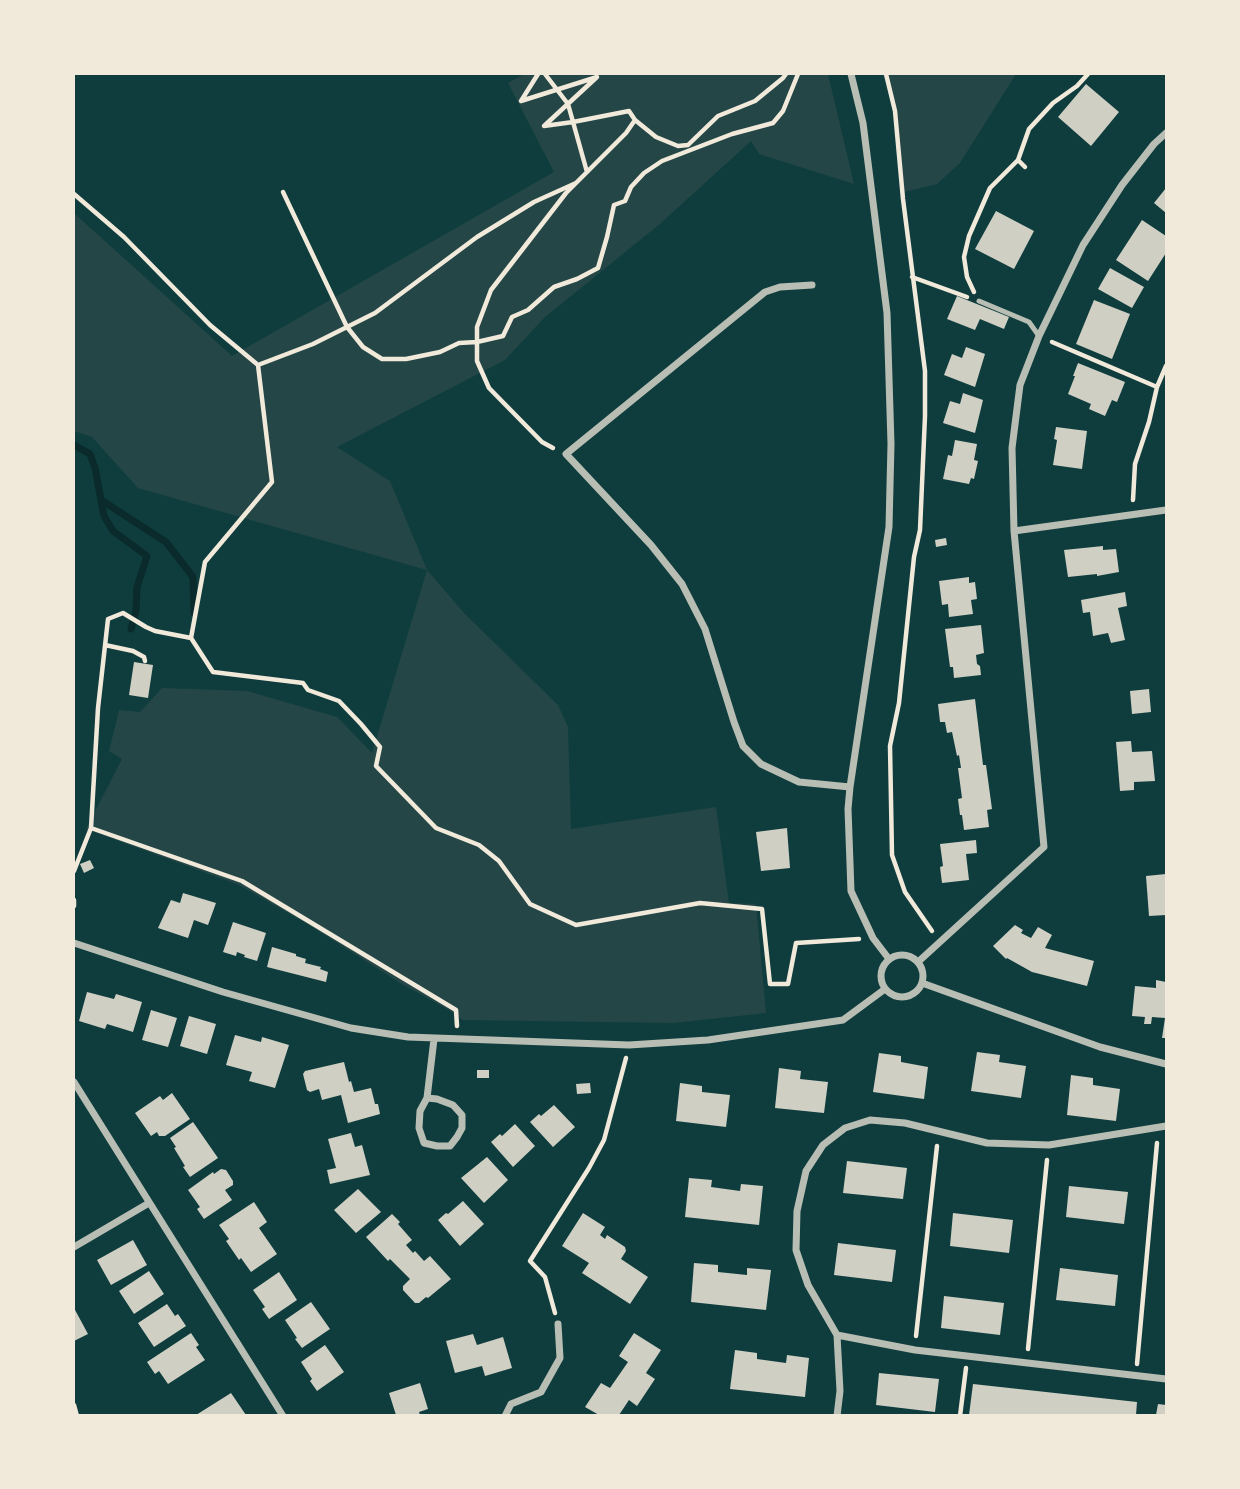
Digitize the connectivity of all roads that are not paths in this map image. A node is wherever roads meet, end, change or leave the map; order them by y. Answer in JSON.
{"nodes":[{"id":1,"x":851,"y":74,"type":"edge"},
{"id":2,"x":1167,"y":133,"type":"edge"},
{"id":3,"x":812,"y":285,"type":"dead end"},
{"id":4,"x":979,"y":301,"type":"road end"},
{"id":5,"x":1039,"y":336,"type":"junction"},
{"id":6,"x":1167,"y":510,"type":"edge"},
{"id":7,"x":1014,"y":531,"type":"junction"},
{"id":8,"x":850,"y":787,"type":"junction"},
{"id":9,"x":74,"y":943,"type":"edge"},
{"id":10,"x":889,"y":959,"type":"junction"},
{"id":11,"x":918,"y":962,"type":"junction"},
{"id":12,"x":922,"y":983,"type":"junction"},
{"id":13,"x":885,"y":989,"type":"junction"},
{"id":14,"x":435,"y":1039,"type":"junction"},
{"id":15,"x":1167,"y":1064,"type":"edge"},
{"id":16,"x":74,"y":1082,"type":"edge"},
{"id":17,"x":427,"y":1098,"type":"junction"},
{"id":18,"x":1167,"y":1126,"type":"edge"},
{"id":19,"x":149,"y":1203,"type":"junction"},
{"id":20,"x":74,"y":1247,"type":"edge"},
{"id":21,"x":558,"y":1324,"type":"road end"},
{"id":22,"x":837,"y":1335,"type":"junction"},
{"id":23,"x":1167,"y":1379,"type":"edge"},
{"id":24,"x":283,"y":1416,"type":"edge"},
{"id":25,"x":505,"y":1416,"type":"edge"},
{"id":26,"x":838,"y":1416,"type":"edge"}],
"edges":[{"from":1,"to":8,"type":"street"},
{"from":2,"to":5,"type":"street"},
{"from":3,"to":8,"type":"street"},
{"from":4,"to":5,"type":"lane"},
{"from":5,"to":7,"type":"street"},
{"from":6,"to":7,"type":"street"},
{"from":7,"to":11,"type":"street"},
{"from":8,"to":10,"type":"street"},
{"from":9,"to":14,"type":"street"},
{"from":10,"to":11,"type":"street"},
{"from":10,"to":13,"type":"street"},
{"from":11,"to":12,"type":"street"},
{"from":12,"to":13,"type":"street"},
{"from":12,"to":15,"type":"street"},
{"from":13,"to":14,"type":"street"},
{"from":14,"to":17,"type":"street"},
{"from":16,"to":19,"type":"street"},
{"from":17,"to":17,"type":"street"},
{"from":18,"to":22,"type":"street"},
{"from":19,"to":20,"type":"street"},
{"from":19,"to":24,"type":"street"},
{"from":21,"to":25,"type":"street"},
{"from":22,"to":23,"type":"street"},
{"from":22,"to":26,"type":"street"}]}
